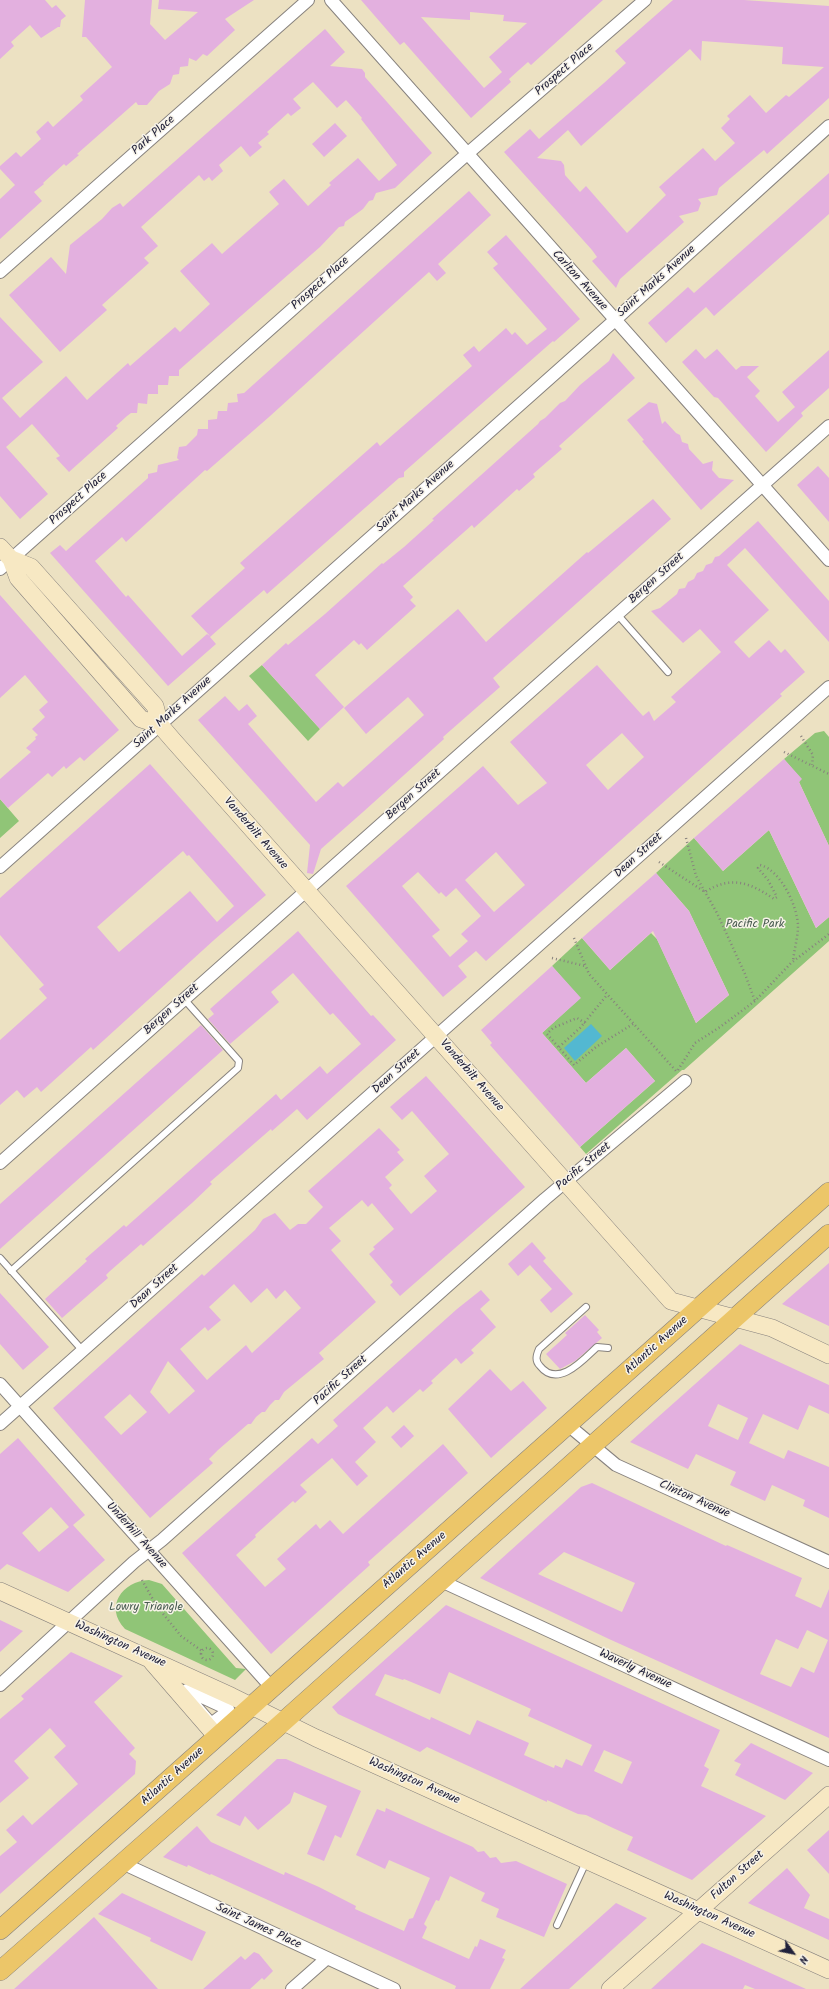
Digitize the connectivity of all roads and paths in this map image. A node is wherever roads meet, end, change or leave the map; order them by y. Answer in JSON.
{"nodes":[{"id":1,"x":308,"y":0,"type":"edge"},
{"id":2,"x":331,"y":0,"type":"edge"},
{"id":3,"x":645,"y":0,"type":"edge"},
{"id":4,"x":829,"y":126,"type":"edge"},
{"id":5,"x":467,"y":154,"type":"junction"},
{"id":6,"x":0,"y":272,"type":"edge"},
{"id":7,"x":615,"y":320,"type":"junction"},
{"id":8,"x":829,"y":426,"type":"edge"},
{"id":9,"x":763,"y":485,"type":"junction"},
{"id":10,"x":0,"y":546,"type":"edge"},
{"id":11,"x":829,"y":560,"type":"edge"},
{"id":12,"x":6,"y":564,"type":"edge"},
{"id":13,"x":617,"y":614,"type":"junction"},
{"id":14,"x":668,"y":672,"type":"dead end"},
{"id":15,"x":829,"y":687,"type":"edge"},
{"id":16,"x":160,"y":725,"type":"junction"},
{"id":17,"x":801,"y":736,"type":"dead end"},
{"id":18,"x":784,"y":752,"type":"dead end"},
{"id":19,"x":812,"y":765,"type":"junction"},
{"id":20,"x":829,"y":774,"type":"edge"},
{"id":21,"x":686,"y":838,"type":"dead end"},
{"id":22,"x":659,"y":862,"type":"dead end"},
{"id":23,"x":0,"y":867,"type":"edge"},
{"id":24,"x":306,"y":892,"type":"junction"},
{"id":25,"x":705,"y":892,"type":"junction"},
{"id":26,"x":829,"y":934,"type":"edge"},
{"id":27,"x":574,"y":938,"type":"dead end"},
{"id":28,"x":552,"y":958,"type":"dead end"},
{"id":29,"x":793,"y":962,"type":"junction"},
{"id":30,"x":586,"y":966,"type":"junction"},
{"id":31,"x":607,"y":995,"type":"junction"},
{"id":32,"x":184,"y":1000,"type":"junction"},
{"id":33,"x":755,"y":1001,"type":"junction"},
{"id":34,"x":585,"y":1023,"type":"junction"},
{"id":35,"x":633,"y":1024,"type":"junction"},
{"id":36,"x":436,"y":1036,"type":"junction"},
{"id":37,"x":559,"y":1047,"type":"junction"},
{"id":38,"x":676,"y":1072,"type":"junction"},
{"id":39,"x":685,"y":1081,"type":"joint"},
{"id":40,"x":0,"y":1163,"type":"edge"},
{"id":41,"x":565,"y":1183,"type":"junction"},
{"id":42,"x":829,"y":1192,"type":"edge"},
{"id":43,"x":829,"y":1234,"type":"edge"},
{"id":44,"x":0,"y":1258,"type":"edge"},
{"id":45,"x":11,"y":1271,"type":"junction"},
{"id":46,"x":586,"y":1307,"type":"dead end"},
{"id":47,"x":699,"y":1308,"type":"junction"},
{"id":48,"x":734,"y":1318,"type":"junction"},
{"id":49,"x":608,"y":1348,"type":"dead end"},
{"id":50,"x":82,"y":1351,"type":"junction"},
{"id":51,"x":829,"y":1355,"type":"edge"},
{"id":52,"x":0,"y":1384,"type":"edge"},
{"id":53,"x":20,"y":1407,"type":"junction"},
{"id":54,"x":0,"y":1424,"type":"edge"},
{"id":55,"x":568,"y":1425,"type":"junction"},
{"id":56,"x":593,"y":1445,"type":"junction"},
{"id":57,"x":149,"y":1550,"type":"junction"},
{"id":58,"x":829,"y":1562,"type":"edge"},
{"id":59,"x":142,"y":1580,"type":"dead end"},
{"id":60,"x":441,"y":1581,"type":"junction"},
{"id":61,"x":0,"y":1591,"type":"edge"},
{"id":62,"x":69,"y":1623,"type":"junction"},
{"id":63,"x":202,"y":1651,"type":"junction"},
{"id":64,"x":148,"y":1657,"type":"junction"},
{"id":65,"x":0,"y":1685,"type":"edge"},
{"id":66,"x":272,"y":1688,"type":"junction"},
{"id":67,"x":252,"y":1706,"type":"junction"},
{"id":68,"x":283,"y":1722,"type":"junction"},
{"id":69,"x":218,"y":1736,"type":"junction"},
{"id":70,"x":829,"y":1760,"type":"edge"},
{"id":71,"x":829,"y":1794,"type":"edge"},
{"id":72,"x":586,"y":1860,"type":"junction"},
{"id":73,"x":122,"y":1863,"type":"junction"},
{"id":74,"x":698,"y":1911,"type":"junction"},
{"id":75,"x":557,"y":1925,"type":"dead end"},
{"id":76,"x":0,"y":1930,"type":"edge"},
{"id":77,"x":326,"y":1959,"type":"junction"},
{"id":78,"x":829,"y":1970,"type":"edge"},
{"id":79,"x":0,"y":1971,"type":"edge"},
{"id":80,"x":292,"y":1989,"type":"edge"},
{"id":81,"x":394,"y":1989,"type":"edge"},
{"id":82,"x":610,"y":1989,"type":"edge"}],
"edges":[{"from":1,"to":6,"type":"street","name":"Park Place"},
{"from":2,"to":5,"type":"street","name":"Carlton Avenue"},
{"from":3,"to":5,"type":"street","name":"Prospect Place"},
{"from":4,"to":7,"type":"street","name":"Saint Marks Avenue"},
{"from":5,"to":7,"type":"street","name":"Carlton Avenue"},
{"from":5,"to":12,"type":"street","name":"Prospect Place"},
{"from":7,"to":9,"type":"street","name":"Carlton Avenue"},
{"from":7,"to":16,"type":"street","name":"Saint Marks Avenue"},
{"from":8,"to":9,"type":"street","name":"Bergen Street"},
{"from":9,"to":11,"type":"street","name":"Carlton Avenue"},
{"from":9,"to":13,"type":"street","name":"Bergen Street"},
{"from":10,"to":12,"type":"main road","name":"Vanderbilt Avenue"},
{"from":12,"to":16,"type":"main road","name":"Vanderbilt Avenue"},
{"from":13,"to":14,"type":"lane"},
{"from":13,"to":24,"type":"street","name":"Bergen Street"},
{"from":15,"to":36,"type":"street","name":"Dean Street"},
{"from":16,"to":23,"type":"street","name":"Saint Marks Avenue"},
{"from":16,"to":24,"type":"main road","name":"Vanderbilt Avenue"},
{"from":17,"to":19,"type":"path"},
{"from":18,"to":19,"type":"path"},
{"from":19,"to":20,"type":"path"},
{"from":21,"to":25,"type":"path"},
{"from":22,"to":25,"type":"path"},
{"from":24,"to":32,"type":"street","name":"Bergen Street"},
{"from":24,"to":36,"type":"main road","name":"Vanderbilt Avenue"},
{"from":25,"to":29,"type":"path"},
{"from":25,"to":33,"type":"path"},
{"from":26,"to":29,"type":"path"},
{"from":27,"to":30,"type":"path"},
{"from":28,"to":30,"type":"path"},
{"from":29,"to":33,"type":"path"},
{"from":30,"to":31,"type":"path"},
{"from":31,"to":34,"type":"path"},
{"from":31,"to":35,"type":"path"},
{"from":32,"to":40,"type":"street","name":"Bergen Street"},
{"from":32,"to":45,"type":"lane"},
{"from":33,"to":38,"type":"path"},
{"from":34,"to":37,"type":"path"},
{"from":34,"to":37,"type":"path"},
{"from":35,"to":37,"type":"path"},
{"from":35,"to":38,"type":"path"},
{"from":36,"to":41,"type":"main road","name":"Vanderbilt Avenue"},
{"from":36,"to":50,"type":"street","name":"Dean Street"},
{"from":38,"to":39,"type":"path"},
{"from":39,"to":41,"type":"street","name":"Pacific Street"},
{"from":41,"to":47,"type":"main road","name":"Vanderbilt Avenue"},
{"from":41,"to":57,"type":"street","name":"Pacific Street"},
{"from":42,"to":47,"type":"main road","name":"Atlantic Avenue"},
{"from":43,"to":48,"type":"main road"},
{"from":44,"to":45,"type":"lane"},
{"from":45,"to":50,"type":"lane"},
{"from":46,"to":49,"type":"lane"},
{"from":47,"to":48,"type":"main road","name":"Vanderbilt Avenue"},
{"from":47,"to":55,"type":"main road","name":"Atlantic Avenue"},
{"from":48,"to":51,"type":"main road","name":"Vanderbilt Avenue"},
{"from":48,"to":56,"type":"main road"},
{"from":50,"to":53,"type":"street","name":"Dean Street"},
{"from":52,"to":53,"type":"street","name":"Underhill Avenue"},
{"from":53,"to":54,"type":"street","name":"Dean Street"},
{"from":53,"to":57,"type":"street","name":"Underhill Avenue"},
{"from":55,"to":56,"type":"street","name":"Clinton Avenue"},
{"from":55,"to":66,"type":"main road","name":"Atlantic Avenue"},
{"from":56,"to":58,"type":"street","name":"Clinton Avenue"},
{"from":56,"to":60,"type":"main road"},
{"from":57,"to":62,"type":"street","name":"Pacific Street"},
{"from":57,"to":66,"type":"street","name":"Underhill Avenue"},
{"from":59,"to":63,"type":"path"},
{"from":60,"to":68,"type":"main road"},
{"from":60,"to":70,"type":"street","name":"Waverly Avenue"},
{"from":61,"to":62,"type":"main road","name":"Washington Avenue"},
{"from":62,"to":64,"type":"main road","name":"Washington Avenue"},
{"from":62,"to":65,"type":"street","name":"Pacific Street"},
{"from":63,"to":63,"type":"path"},
{"from":64,"to":67,"type":"main road","name":"Washington Avenue"},
{"from":64,"to":69,"type":"main road"},
{"from":66,"to":67,"type":"main road","name":"Atlantic Avenue"},
{"from":67,"to":68,"type":"main road","name":"Washington Avenue"},
{"from":67,"to":69,"type":"main road","name":"Atlantic Avenue"},
{"from":68,"to":72,"type":"main road","name":"Washington Avenue"},
{"from":68,"to":73,"type":"main road"},
{"from":69,"to":76,"type":"main road","name":"Atlantic Avenue"},
{"from":71,"to":74,"type":"main road","name":"Fulton Street"},
{"from":72,"to":74,"type":"main road","name":"Washington Avenue"},
{"from":72,"to":75,"type":"lane"},
{"from":73,"to":77,"type":"street","name":"Saint James Place"},
{"from":73,"to":79,"type":"main road"},
{"from":74,"to":78,"type":"main road","name":"Washington Avenue"},
{"from":74,"to":82,"type":"main road","name":"Fulton Street"},
{"from":77,"to":80,"type":"street"},
{"from":77,"to":81,"type":"street","name":"Saint James Place"}]}
